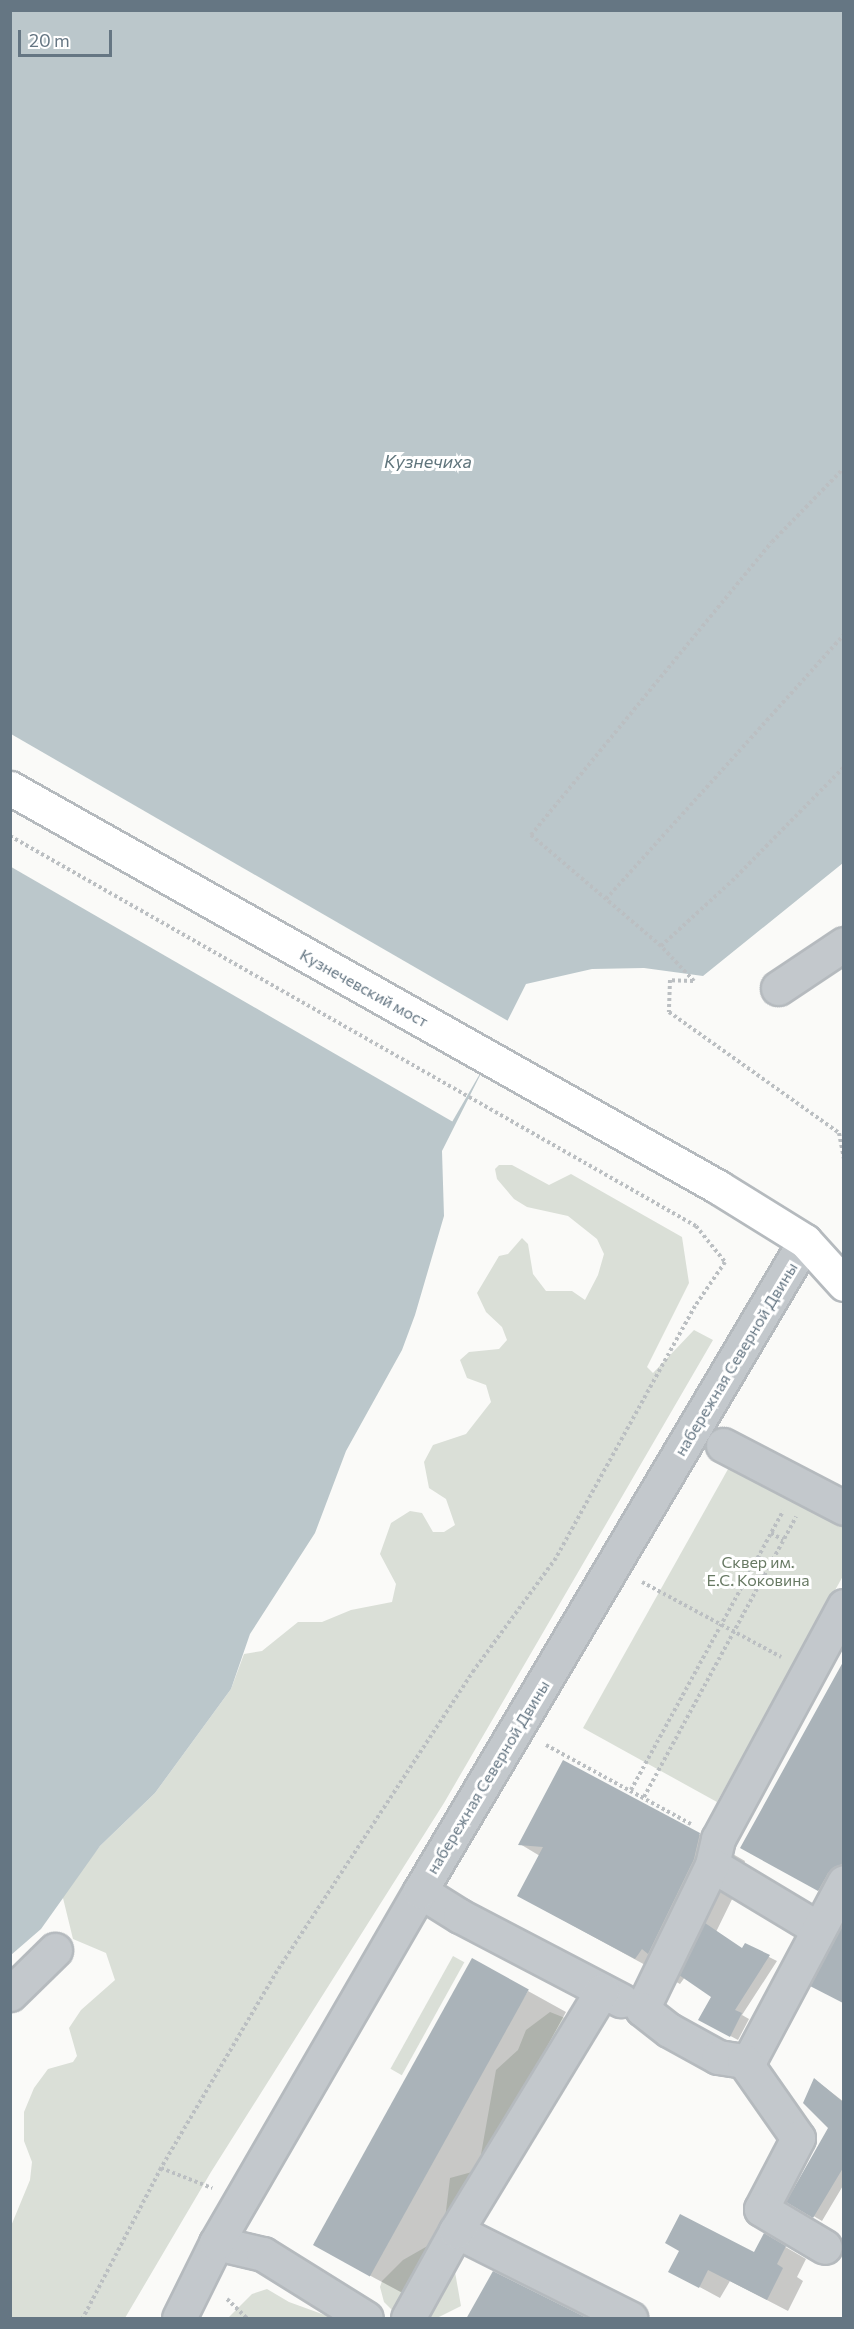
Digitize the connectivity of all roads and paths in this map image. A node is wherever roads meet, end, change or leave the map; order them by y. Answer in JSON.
{"nodes":[{"id":1,"x":843,"y":468,"type":"edge"},
{"id":2,"x":843,"y":635,"type":"edge"},
{"id":3,"x":843,"y":767,"type":"edge"},
{"id":4,"x":10,"y":788,"type":"edge"},
{"id":5,"x":10,"y":836,"type":"edge"},
{"id":6,"x":606,"y":899,"type":"junction"},
{"id":7,"x":843,"y":944,"type":"edge"},
{"id":8,"x":661,"y":946,"type":"junction"},
{"id":9,"x":778,"y":988,"type":"dead end"},
{"id":10,"x":843,"y":1158,"type":"edge"},
{"id":11,"x":805,"y":1241,"type":"junction"},
{"id":12,"x":843,"y":1246,"type":"edge"},
{"id":13,"x":843,"y":1284,"type":"edge"},
{"id":14,"x":723,"y":1444,"type":"dead end"},
{"id":15,"x":804,"y":1487,"type":"junction"},
{"id":16,"x":843,"y":1508,"type":"edge"},
{"id":17,"x":771,"y":1533,"type":"junction"},
{"id":18,"x":783,"y":1540,"type":"junction"},
{"id":19,"x":642,"y":1582,"type":"dead end"},
{"id":20,"x":843,"y":1606,"type":"edge"},
{"id":21,"x":721,"y":1624,"type":"junction"},
{"id":22,"x":734,"y":1631,"type":"junction"},
{"id":23,"x":807,"y":1671,"type":"junction"},
{"id":24,"x":546,"y":1745,"type":"dead end"},
{"id":25,"x":631,"y":1790,"type":"junction"},
{"id":26,"x":644,"y":1797,"type":"junction"},
{"id":27,"x":715,"y":1852,"type":"junction"},
{"id":28,"x":843,"y":1882,"type":"edge"},
{"id":29,"x":420,"y":1891,"type":"junction"},
{"id":30,"x":817,"y":1928,"type":"junction"},
{"id":31,"x":55,"y":1950,"type":"dead end"},
{"id":32,"x":602,"y":1991,"type":"junction"},
{"id":33,"x":10,"y":1994,"type":"edge"},
{"id":34,"x":642,"y":2009,"type":"junction"},
{"id":35,"x":744,"y":2061,"type":"junction"},
{"id":36,"x":161,"y":2168,"type":"junction"},
{"id":37,"x":221,"y":2191,"type":"dead end"},
{"id":38,"x":456,"y":2231,"type":"junction"},
{"id":39,"x":216,"y":2243,"type":"junction"},
{"id":40,"x":825,"y":2247,"type":"dead end"},
{"id":41,"x":227,"y":2299,"type":"dead end"},
{"id":42,"x":83,"y":2319,"type":"edge"},
{"id":43,"x":179,"y":2319,"type":"edge"},
{"id":44,"x":247,"y":2319,"type":"edge"},
{"id":45,"x":366,"y":2319,"type":"edge"},
{"id":46,"x":408,"y":2319,"type":"edge"},
{"id":47,"x":630,"y":2319,"type":"edge"}],
"edges":[{"from":1,"to":6,"type":"path"},
{"from":2,"to":6,"type":"path"},
{"from":3,"to":8,"type":"path"},
{"from":4,"to":11,"type":"main road","name":"Кузнечевский мост"},
{"from":5,"to":36,"type":"path"},
{"from":6,"to":8,"type":"path"},
{"from":7,"to":9,"type":"street"},
{"from":8,"to":10,"type":"path"},
{"from":11,"to":12,"type":"main road"},
{"from":11,"to":13,"type":"main road"},
{"from":11,"to":29,"type":"street","name":"набережная Северной Двины"},
{"from":14,"to":15,"type":"street"},
{"from":15,"to":16,"type":"street"},
{"from":15,"to":17,"type":"path"},
{"from":15,"to":18,"type":"path"},
{"from":17,"to":18,"type":"path"},
{"from":17,"to":21,"type":"path"},
{"from":18,"to":22,"type":"path"},
{"from":19,"to":21,"type":"path"},
{"from":20,"to":23,"type":"street"},
{"from":21,"to":22,"type":"path"},
{"from":21,"to":25,"type":"path"},
{"from":22,"to":23,"type":"path"},
{"from":22,"to":26,"type":"path"},
{"from":23,"to":27,"type":"street"},
{"from":24,"to":25,"type":"path"},
{"from":25,"to":26,"type":"path"},
{"from":26,"to":27,"type":"path"},
{"from":27,"to":30,"type":"street"},
{"from":27,"to":34,"type":"street"},
{"from":28,"to":30,"type":"street"},
{"from":29,"to":32,"type":"street"},
{"from":29,"to":39,"type":"street","name":"набережная Северной Двины"},
{"from":30,"to":35,"type":"street"},
{"from":31,"to":33,"type":"street"},
{"from":32,"to":34,"type":"street"},
{"from":32,"to":38,"type":"street"},
{"from":34,"to":35,"type":"street"},
{"from":35,"to":40,"type":"street"},
{"from":36,"to":37,"type":"path"},
{"from":36,"to":42,"type":"path"},
{"from":38,"to":46,"type":"street"},
{"from":38,"to":47,"type":"street"},
{"from":39,"to":43,"type":"street","name":"набережная Северной Двины"},
{"from":39,"to":45,"type":"street"},
{"from":41,"to":44,"type":"path"}]}
